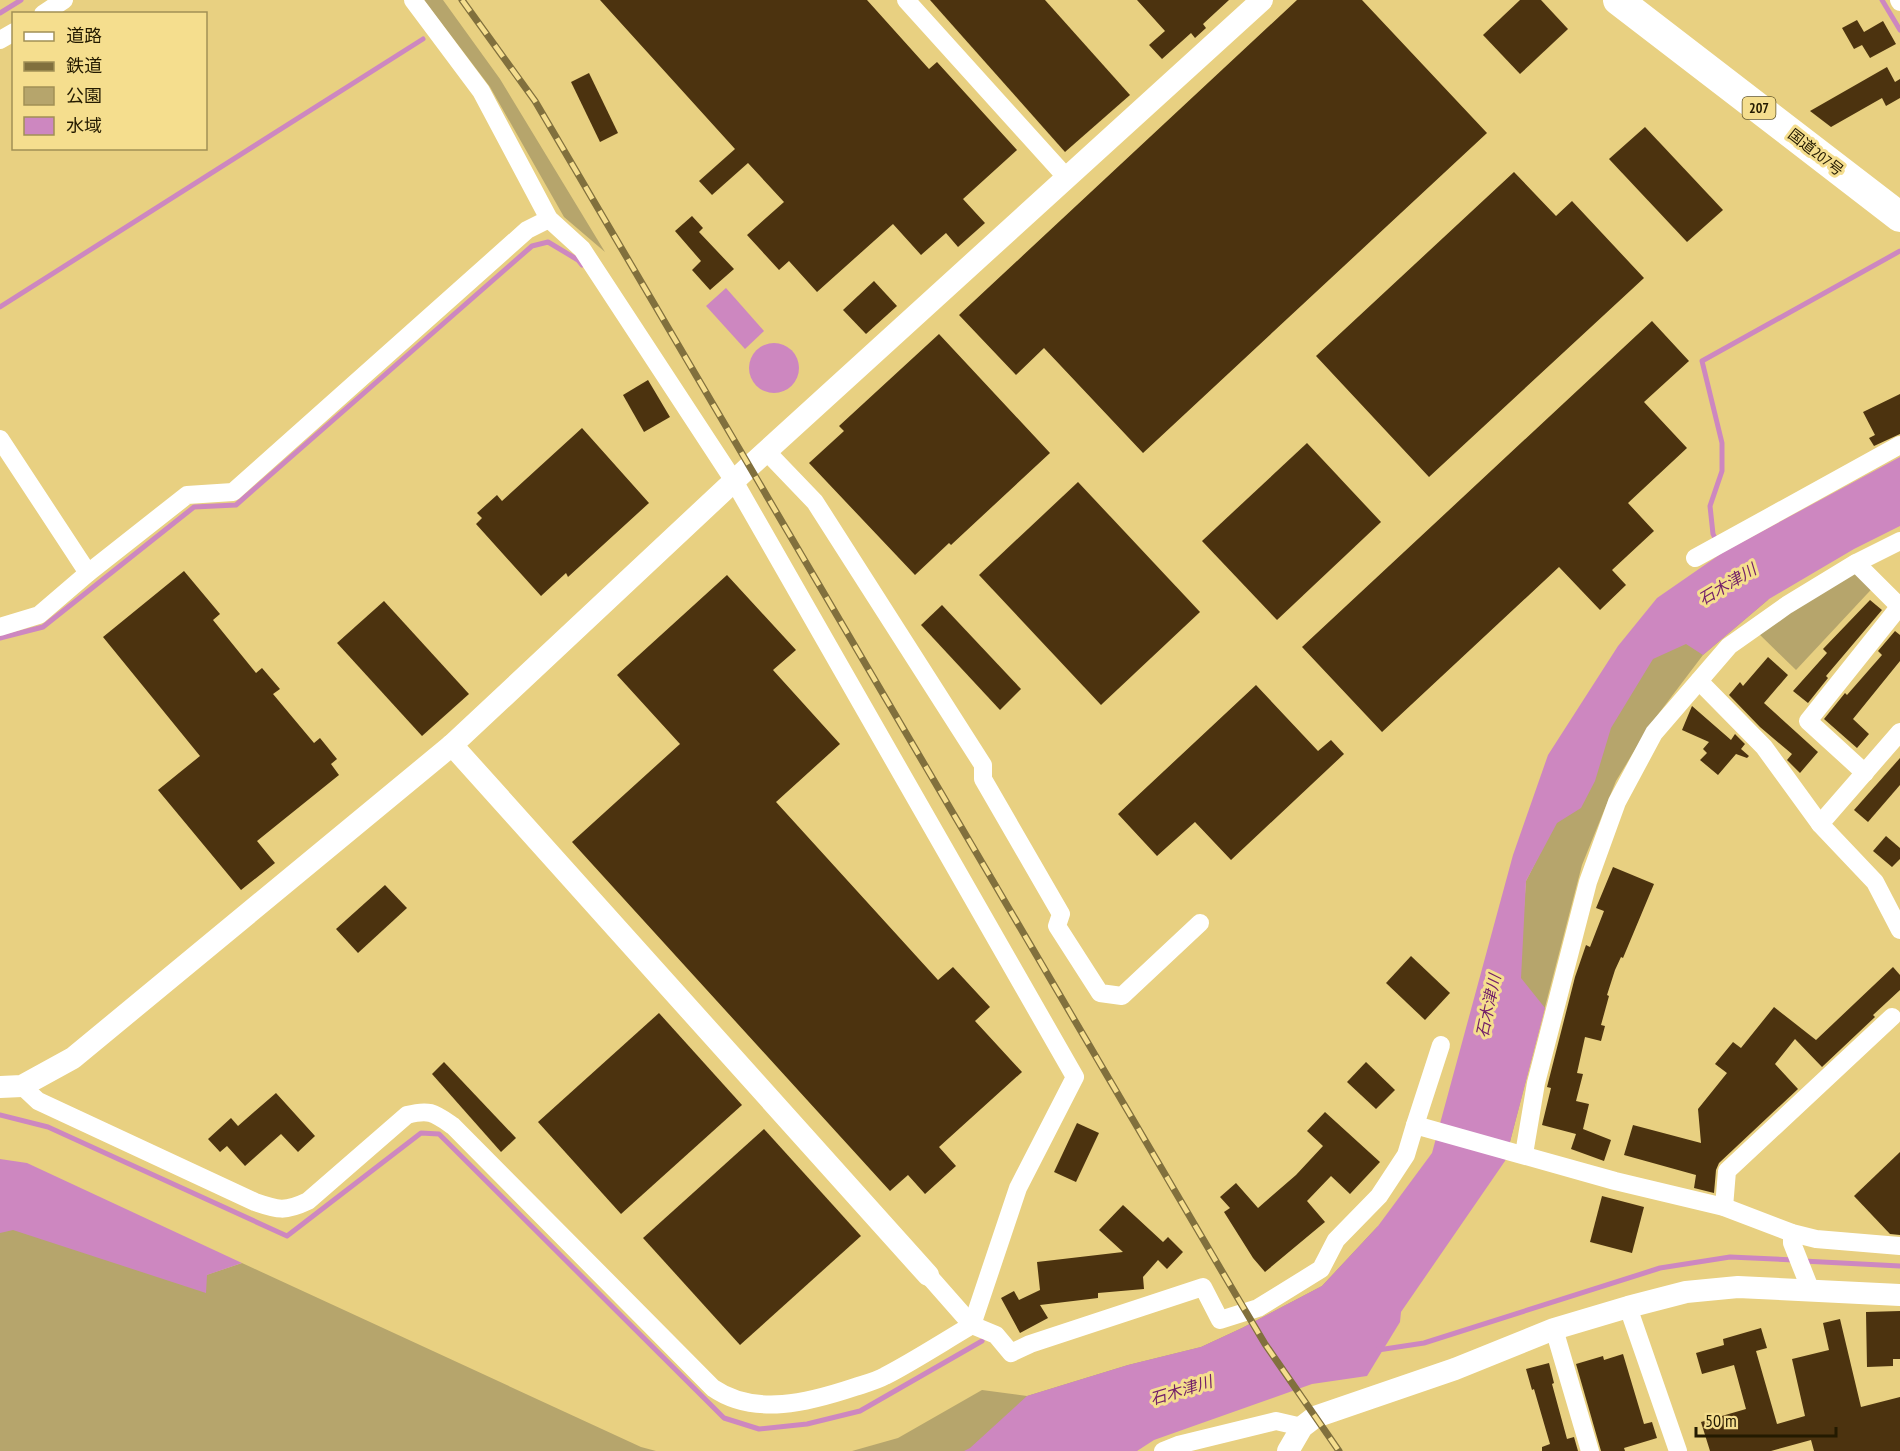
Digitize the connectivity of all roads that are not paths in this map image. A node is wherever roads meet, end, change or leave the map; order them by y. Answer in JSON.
{"nodes":[{"id":1,"x":64,"y":0,"type":"edge"},
{"id":2,"x":413,"y":0,"type":"edge"},
{"id":3,"x":906,"y":0,"type":"edge"},
{"id":4,"x":1262,"y":0,"type":"edge"},
{"id":5,"x":1618,"y":0,"type":"edge"},
{"id":6,"x":46,"y":12,"type":"edge"},
{"id":7,"x":1067,"y":178,"type":"junction"},
{"id":8,"x":1900,"y":217,"type":"edge"},
{"id":9,"x":549,"y":219,"type":"junction"},
{"id":10,"x":0,"y":439,"type":"edge"},
{"id":11,"x":1900,"y":445,"type":"edge"},
{"id":12,"x":766,"y":451,"type":"junction"},
{"id":13,"x":734,"y":480,"type":"junction"},
{"id":14,"x":1900,"y":541,"type":"edge"},
{"id":15,"x":1695,"y":558,"type":"dead end"},
{"id":16,"x":1856,"y":563,"type":"junction"},
{"id":17,"x":88,"y":573,"type":"junction"},
{"id":18,"x":1900,"y":607,"type":"edge"},
{"id":19,"x":0,"y":627,"type":"edge"},
{"id":20,"x":1699,"y":681,"type":"junction"},
{"id":21,"x":1900,"y":732,"type":"edge"},
{"id":22,"x":452,"y":745,"type":"junction"},
{"id":23,"x":1865,"y":772,"type":"junction"},
{"id":24,"x":1820,"y":824,"type":"junction"},
{"id":25,"x":1200,"y":922,"type":"dead end"},
{"id":26,"x":1900,"y":930,"type":"edge"},
{"id":27,"x":1892,"y":1017,"type":"dead end"},
{"id":28,"x":1442,"y":1045,"type":"dead end"},
{"id":29,"x":11,"y":1087,"type":"edge"},
{"id":30,"x":1424,"y":1127,"type":"junction"},
{"id":31,"x":1520,"y":1153,"type":"junction"},
{"id":32,"x":1724,"y":1207,"type":"junction"},
{"id":33,"x":1792,"y":1238,"type":"junction"},
{"id":34,"x":1900,"y":1246,"type":"edge"},
{"id":35,"x":928,"y":1275,"type":"joint"},
{"id":36,"x":1809,"y":1285,"type":"junction"},
{"id":37,"x":1900,"y":1295,"type":"edge"},
{"id":38,"x":1628,"y":1306,"type":"junction"},
{"id":39,"x":972,"y":1325,"type":"junction"},
{"id":40,"x":1554,"y":1329,"type":"junction"},
{"id":41,"x":1302,"y":1427,"type":"junction"},
{"id":42,"x":1163,"y":1451,"type":"edge"},
{"id":43,"x":1288,"y":1451,"type":"edge"},
{"id":44,"x":1590,"y":1451,"type":"edge"},
{"id":45,"x":1678,"y":1451,"type":"edge"}],
"edges":[{"from":1,"to":6,"type":"street"},
{"from":2,"to":9,"type":"street"},
{"from":3,"to":7,"type":"street"},
{"from":4,"to":7,"type":"street"},
{"from":5,"to":8,"type":"highway","name":"国道207号","number":"207"},
{"from":7,"to":12,"type":"street"},
{"from":9,"to":13,"type":"street"},
{"from":9,"to":17,"type":"street"},
{"from":10,"to":17,"type":"street"},
{"from":11,"to":15,"type":"street"},
{"from":12,"to":13,"type":"street"},
{"from":12,"to":25,"type":"street"},
{"from":13,"to":22,"type":"street"},
{"from":13,"to":39,"type":"street"},
{"from":14,"to":16,"type":"street"},
{"from":16,"to":18,"type":"street"},
{"from":16,"to":20,"type":"street"},
{"from":17,"to":19,"type":"street"},
{"from":18,"to":23,"type":"street"},
{"from":20,"to":24,"type":"street"},
{"from":20,"to":31,"type":"street"},
{"from":21,"to":23,"type":"street"},
{"from":22,"to":29,"type":"street"},
{"from":22,"to":35,"type":"street"},
{"from":23,"to":24,"type":"street"},
{"from":24,"to":26,"type":"street"},
{"from":27,"to":32,"type":"street"},
{"from":28,"to":30,"type":"street"},
{"from":29,"to":39,"type":"street"},
{"from":30,"to":31,"type":"street"},
{"from":30,"to":39,"type":"street"},
{"from":31,"to":32,"type":"street"},
{"from":32,"to":33,"type":"street"},
{"from":33,"to":34,"type":"street"},
{"from":33,"to":36,"type":"street"},
{"from":35,"to":39,"type":"street"},
{"from":36,"to":37,"type":"street"},
{"from":36,"to":38,"type":"street"},
{"from":38,"to":40,"type":"street"},
{"from":38,"to":45,"type":"street"},
{"from":40,"to":41,"type":"street"},
{"from":40,"to":44,"type":"street"},
{"from":41,"to":42,"type":"street"},
{"from":41,"to":43,"type":"street"}]}
